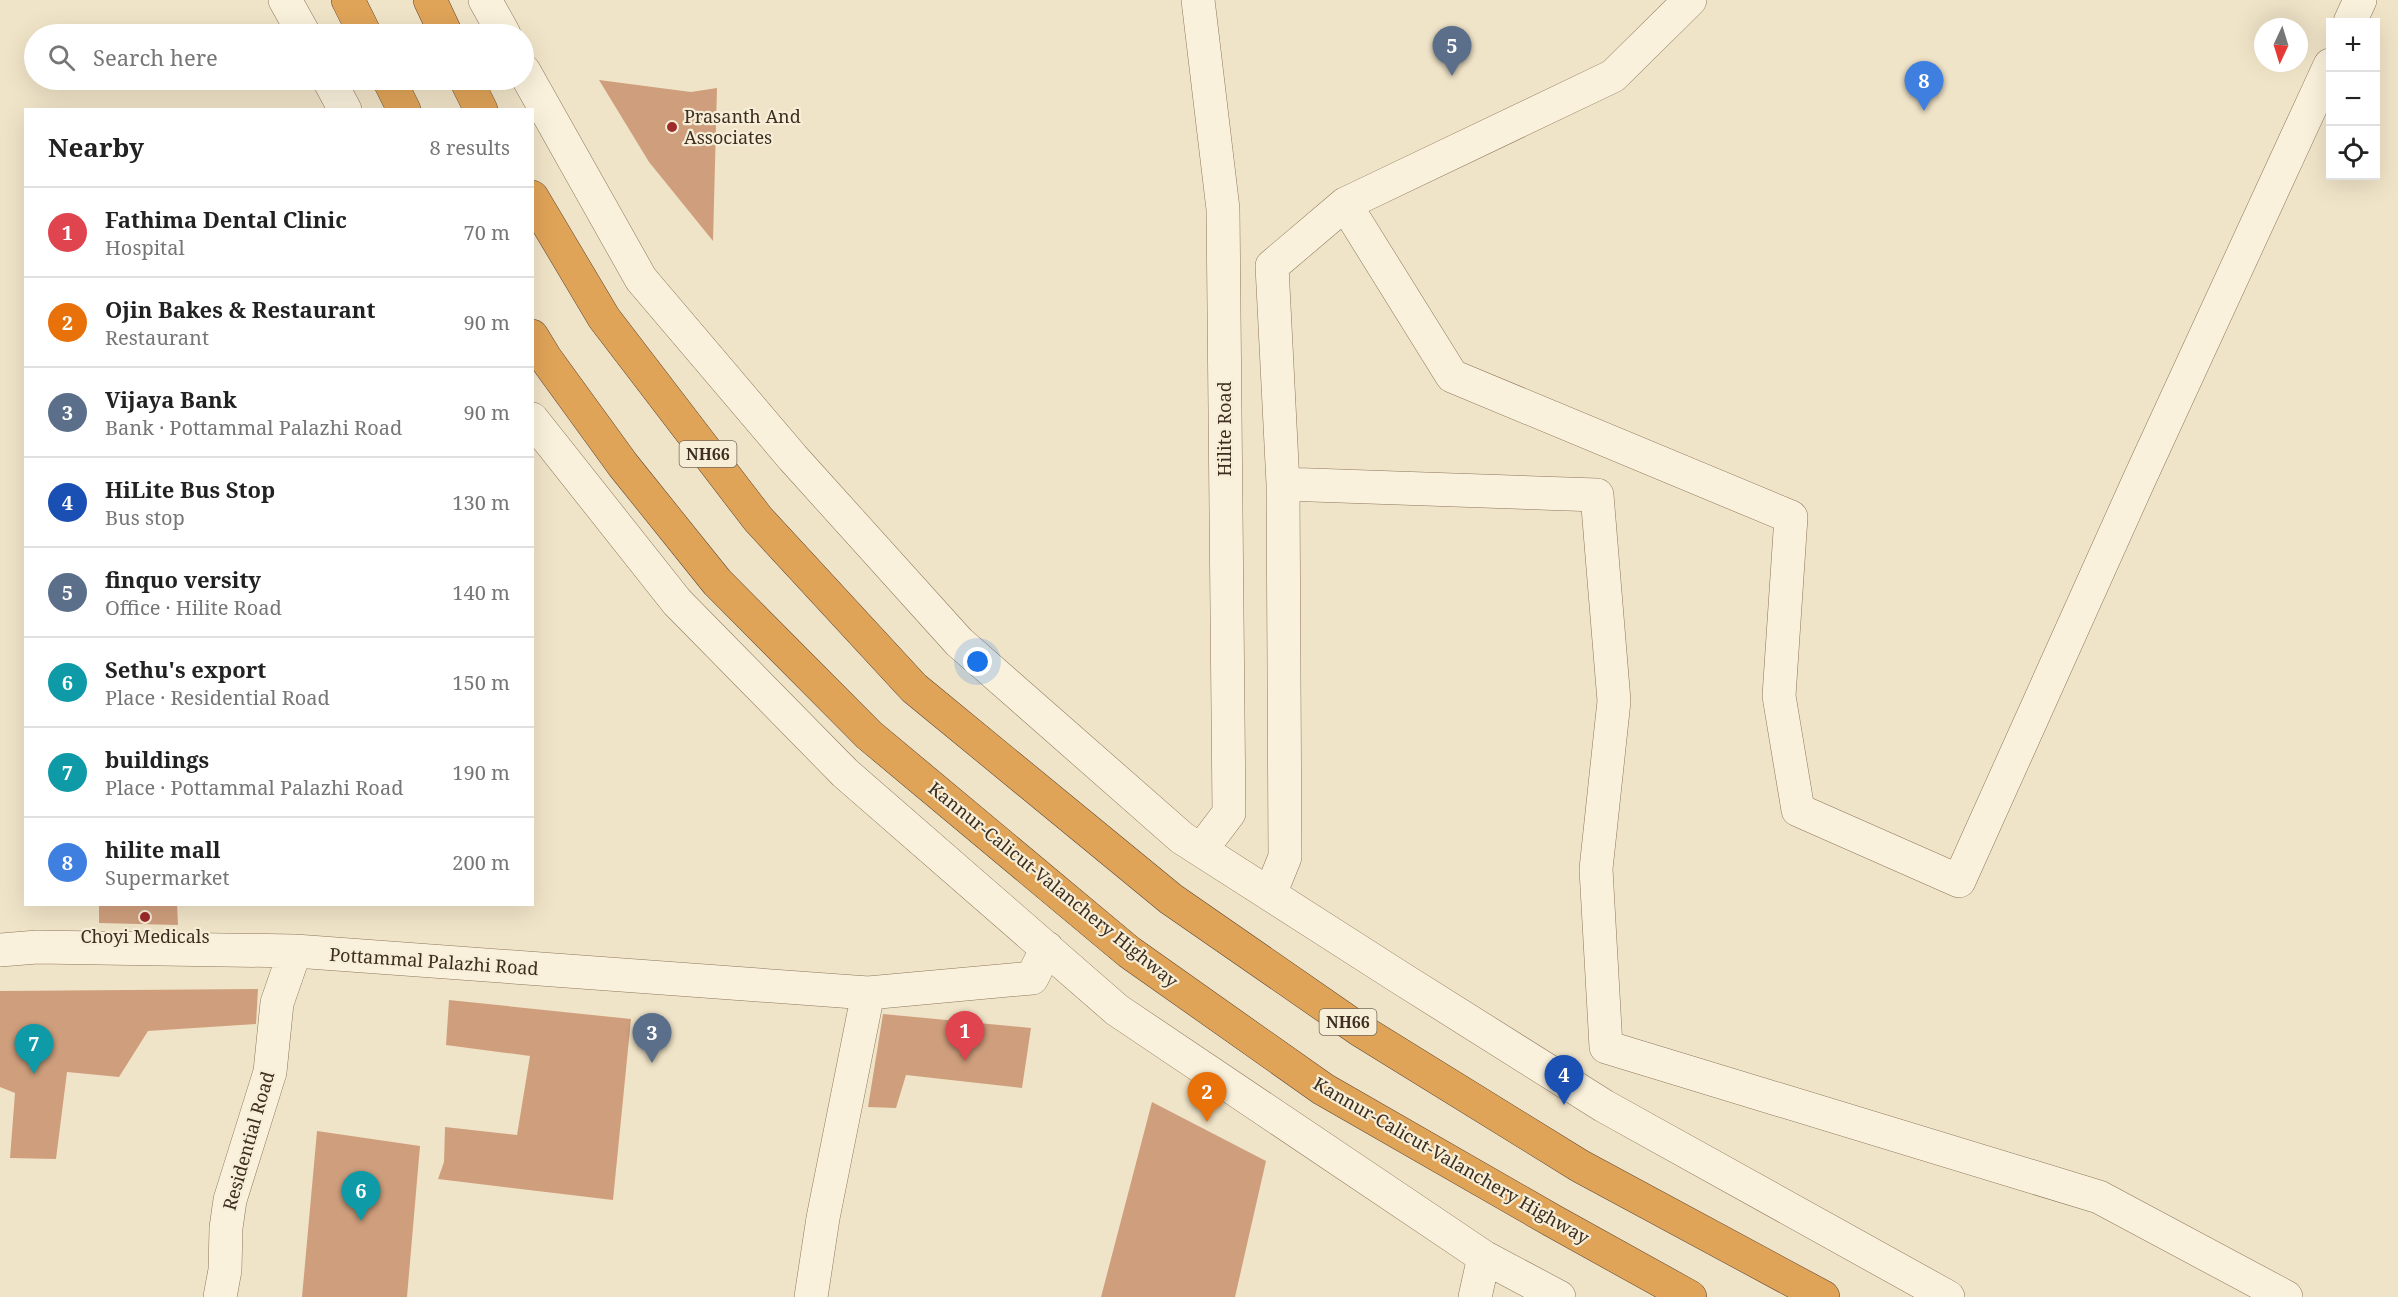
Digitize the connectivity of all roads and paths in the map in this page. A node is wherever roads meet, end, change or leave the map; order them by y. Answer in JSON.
{"nodes":[{"id":1,"x":285,"y":0,"type":"edge"},
{"id":2,"x":348,"y":0,"type":"edge"},
{"id":3,"x":430,"y":0,"type":"edge"},
{"id":4,"x":485,"y":0,"type":"edge"},
{"id":5,"x":1198,"y":0,"type":"edge"},
{"id":6,"x":1690,"y":0,"type":"edge"},
{"id":7,"x":2360,"y":0,"type":"edge"},
{"id":8,"x":2352,"y":18,"type":"edge"},
{"id":9,"x":298,"y":24,"type":"edge"},
{"id":10,"x":360,"y":24,"type":"edge"},
{"id":11,"x":441,"y":24,"type":"edge"},
{"id":12,"x":498,"y":24,"type":"edge"},
{"id":13,"x":2328,"y":72,"type":"edge"},
{"id":14,"x":534,"y":89,"type":"edge"},
{"id":15,"x":334,"y":90,"type":"edge"},
{"id":16,"x":394,"y":90,"type":"edge"},
{"id":17,"x":471,"y":90,"type":"edge"},
{"id":18,"x":344,"y":108,"type":"edge"},
{"id":19,"x":403,"y":108,"type":"edge"},
{"id":20,"x":480,"y":108,"type":"edge"},
{"id":21,"x":534,"y":200,"type":"edge"},
{"id":22,"x":1346,"y":204,"type":"junction"},
{"id":23,"x":534,"y":339,"type":"edge"},
{"id":24,"x":534,"y":422,"type":"edge"},
{"id":25,"x":1283,"y":484,"type":"junction"},
{"id":26,"x":1201,"y":850,"type":"junction"},
{"id":27,"x":1270,"y":894,"type":"junction"},
{"id":28,"x":1047,"y":948,"type":"junction"},
{"id":29,"x":0,"y":950,"type":"edge"},
{"id":30,"x":295,"y":951,"type":"junction"},
{"id":31,"x":868,"y":993,"type":"junction"},
{"id":32,"x":1484,"y":1257,"type":"junction"},
{"id":33,"x":220,"y":1297,"type":"edge"},
{"id":34,"x":811,"y":1297,"type":"edge"},
{"id":35,"x":1475,"y":1297,"type":"edge"},
{"id":36,"x":1559,"y":1297,"type":"edge"},
{"id":37,"x":1690,"y":1297,"type":"edge"},
{"id":38,"x":1823,"y":1297,"type":"edge"},
{"id":39,"x":1948,"y":1297,"type":"edge"},
{"id":40,"x":2286,"y":1297,"type":"edge"}],
"edges":[{"from":1,"to":9,"type":"street"},
{"from":2,"to":10,"type":"highway"},
{"from":3,"to":11,"type":"highway"},
{"from":4,"to":12,"type":"street"},
{"from":5,"to":26,"type":"street","name":"Hilite Road"},
{"from":6,"to":22,"type":"street"},
{"from":7,"to":8,"type":"street"},
{"from":13,"to":22,"type":"street"},
{"from":14,"to":26,"type":"street"},
{"from":15,"to":18,"type":"street"},
{"from":16,"to":19,"type":"highway"},
{"from":17,"to":20,"type":"highway"},
{"from":21,"to":38,"type":"highway","number":"NH66"},
{"from":22,"to":25,"type":"street"},
{"from":23,"to":37,"type":"highway","name":"Kannur-Calicut-Valanchery Highway"},
{"from":24,"to":28,"type":"street"},
{"from":25,"to":27,"type":"street"},
{"from":25,"to":40,"type":"street"},
{"from":26,"to":27,"type":"street"},
{"from":27,"to":39,"type":"street"},
{"from":28,"to":31,"type":"street","name":"Pottammal Palazhi Road"},
{"from":28,"to":32,"type":"street"},
{"from":29,"to":30,"type":"street","name":"Pottammal Palazhi Road"},
{"from":30,"to":31,"type":"street","name":"Pottammal Palazhi Road"},
{"from":30,"to":33,"type":"street","name":"Residential Road"},
{"from":31,"to":34,"type":"street"},
{"from":32,"to":35,"type":"street"},
{"from":32,"to":36,"type":"street"}]}
